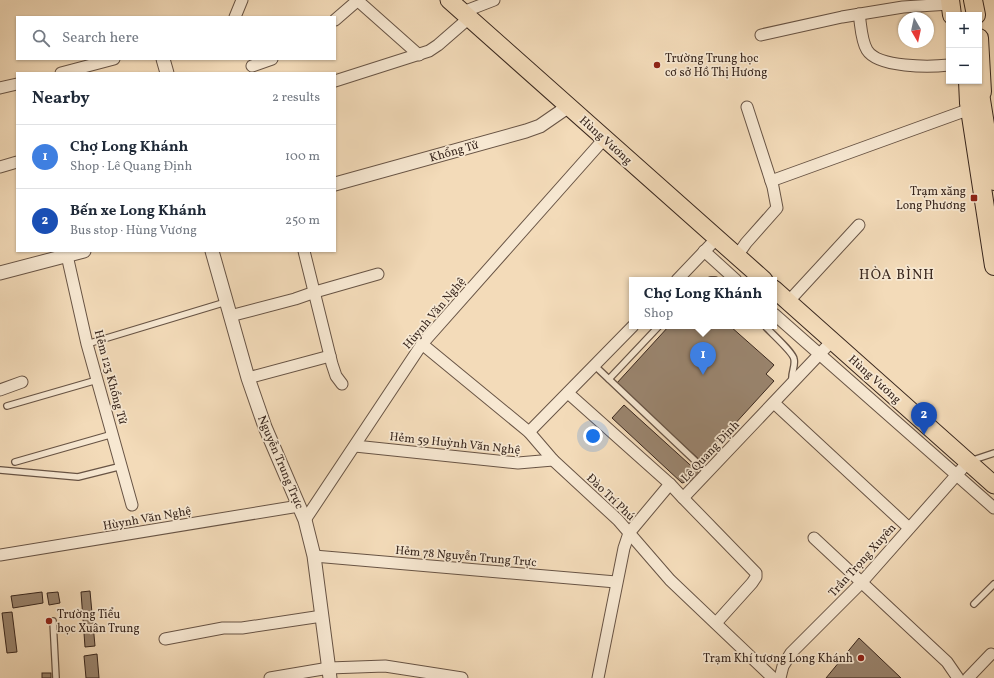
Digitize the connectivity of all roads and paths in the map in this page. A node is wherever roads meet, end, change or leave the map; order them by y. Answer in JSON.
{"nodes":[{"id":1,"x":242,"y":0,"type":"edge"},
{"id":2,"x":449,"y":0,"type":"edge"},
{"id":3,"x":494,"y":0,"type":"edge"},
{"id":4,"x":973,"y":0,"type":"edge"},
{"id":5,"x":361,"y":1,"type":"edge"},
{"id":6,"x":958,"y":9,"type":"edge"},
{"id":7,"x":975,"y":12,"type":"edge"},
{"id":8,"x":859,"y":14,"type":"junction"},
{"id":9,"x":466,"y":15,"type":"junction"},
{"id":10,"x":235,"y":16,"type":"edge"},
{"id":11,"x":336,"y":19,"type":"edge"},
{"id":12,"x":761,"y":35,"type":"dead end"},
{"id":13,"x":980,"y":48,"type":"edge"},
{"id":14,"x":419,"y":55,"type":"junction"},
{"id":15,"x":110,"y":60,"type":"edge"},
{"id":16,"x":163,"y":60,"type":"edge"},
{"id":17,"x":269,"y":60,"type":"edge"},
{"id":18,"x":946,"y":65,"type":"edge"},
{"id":19,"x":252,"y":66,"type":"edge"},
{"id":20,"x":65,"y":72,"type":"edge"},
{"id":21,"x":167,"y":72,"type":"edge"},
{"id":22,"x":336,"y":81,"type":"edge"},
{"id":23,"x":16,"y":84,"type":"edge"},
{"id":24,"x":964,"y":84,"type":"edge"},
{"id":25,"x":969,"y":84,"type":"edge"},
{"id":26,"x":977,"y":84,"type":"edge"},
{"id":27,"x":0,"y":88,"type":"edge"},
{"id":28,"x":974,"y":104,"type":"junction"},
{"id":29,"x":569,"y":106,"type":"junction"},
{"id":30,"x":747,"y":107,"type":"dead end"},
{"id":31,"x":604,"y":139,"type":"junction"},
{"id":32,"x":991,"y":146,"type":"edge"},
{"id":33,"x":16,"y":162,"type":"edge"},
{"id":34,"x":0,"y":167,"type":"edge"},
{"id":35,"x":994,"y":180,"type":"edge"},
{"id":36,"x":771,"y":181,"type":"junction"},
{"id":37,"x":336,"y":184,"type":"edge"},
{"id":38,"x":989,"y":197,"type":"edge"},
{"id":39,"x":859,"y":225,"type":"dead end"},
{"id":40,"x":717,"y":238,"type":"junction"},
{"id":41,"x":704,"y":251,"type":"junction"},
{"id":42,"x":212,"y":252,"type":"edge"},
{"id":43,"x":304,"y":252,"type":"edge"},
{"id":44,"x":66,"y":253,"type":"edge"},
{"id":45,"x":737,"y":256,"type":"junction"},
{"id":46,"x":994,"y":266,"type":"edge"},
{"id":47,"x":0,"y":273,"type":"edge"},
{"id":48,"x":378,"y":274,"type":"dead end"},
{"id":49,"x":680,"y":277,"type":"edge"},
{"id":50,"x":733,"y":277,"type":"edge"},
{"id":51,"x":761,"y":277,"type":"edge"},
{"id":52,"x":315,"y":292,"type":"junction"},
{"id":53,"x":780,"y":296,"type":"edge"},
{"id":54,"x":226,"y":302,"type":"junction"},
{"id":55,"x":230,"y":316,"type":"junction"},
{"id":56,"x":777,"y":317,"type":"edge"},
{"id":57,"x":630,"y":329,"type":"edge"},
{"id":58,"x":656,"y":329,"type":"edge"},
{"id":59,"x":768,"y":329,"type":"edge"},
{"id":60,"x":832,"y":341,"type":"junction"},
{"id":61,"x":88,"y":344,"type":"junction"},
{"id":62,"x":422,"y":344,"type":"junction"},
{"id":63,"x":819,"y":355,"type":"junction"},
{"id":64,"x":330,"y":356,"type":"junction"},
{"id":65,"x":595,"y":366,"type":"junction"},
{"id":66,"x":248,"y":378,"type":"junction"},
{"id":67,"x":609,"y":379,"type":"junction"},
{"id":68,"x":97,"y":380,"type":"junction"},
{"id":69,"x":22,"y":382,"type":"dead end"},
{"id":70,"x":342,"y":384,"type":"dead end"},
{"id":71,"x":793,"y":384,"type":"junction"},
{"id":72,"x":0,"y":390,"type":"edge"},
{"id":73,"x":568,"y":393,"type":"junction"},
{"id":74,"x":774,"y":403,"type":"junction"},
{"id":75,"x":8,"y":406,"type":"dead end"},
{"id":76,"x":529,"y":432,"type":"junction"},
{"id":77,"x":113,"y":434,"type":"junction"},
{"id":78,"x":355,"y":446,"type":"junction"},
{"id":79,"x":994,"y":453,"type":"edge"},
{"id":80,"x":553,"y":460,"type":"junction"},
{"id":81,"x":15,"y":462,"type":"dead end"},
{"id":82,"x":968,"y":462,"type":"junction"},
{"id":83,"x":122,"y":466,"type":"junction"},
{"id":84,"x":0,"y":470,"type":"edge"},
{"id":85,"x":708,"y":472,"type":"junction"},
{"id":86,"x":957,"y":476,"type":"junction"},
{"id":87,"x":670,"y":484,"type":"junction"},
{"id":88,"x":994,"y":485,"type":"edge"},
{"id":89,"x":683,"y":498,"type":"junction"},
{"id":90,"x":132,"y":505,"type":"dead end"},
{"id":91,"x":299,"y":506,"type":"junction"},
{"id":92,"x":994,"y":508,"type":"edge"},
{"id":93,"x":305,"y":520,"type":"junction"},
{"id":94,"x":909,"y":528,"type":"junction"},
{"id":95,"x":629,"y":533,"type":"junction"},
{"id":96,"x":814,"y":538,"type":"dead end"},
{"id":97,"x":0,"y":555,"type":"edge"},
{"id":98,"x":314,"y":556,"type":"junction"},
{"id":99,"x":616,"y":582,"type":"junction"},
{"id":100,"x":861,"y":583,"type":"junction"},
{"id":101,"x":994,"y":584,"type":"edge"},
{"id":102,"x":974,"y":604,"type":"dead end"},
{"id":103,"x":322,"y":616,"type":"junction"},
{"id":104,"x":53,"y":621,"type":"dead end"},
{"id":105,"x":716,"y":623,"type":"junction"},
{"id":106,"x":165,"y":639,"type":"dead end"},
{"id":107,"x":991,"y":654,"type":"dead end"},
{"id":108,"x":330,"y":673,"type":"edge"},
{"id":109,"x":56,"y":678,"type":"edge"},
{"id":110,"x":270,"y":678,"type":"edge"},
{"id":111,"x":462,"y":678,"type":"edge"},
{"id":112,"x":598,"y":678,"type":"edge"},
{"id":113,"x":773,"y":678,"type":"edge"},
{"id":114,"x":780,"y":678,"type":"edge"},
{"id":115,"x":958,"y":678,"type":"edge"},
{"id":116,"x":968,"y":678,"type":"edge"}],
"edges":[{"from":1,"to":10,"type":"street"},
{"from":2,"to":9,"type":"main road","name":"Hùng Vương"},
{"from":3,"to":9,"type":"street"},
{"from":4,"to":7,"type":"highway"},
{"from":5,"to":11,"type":"street"},
{"from":5,"to":14,"type":"street"},
{"from":6,"to":8,"type":"street"},
{"from":8,"to":12,"type":"street"},
{"from":8,"to":18,"type":"street"},
{"from":9,"to":14,"type":"street"},
{"from":9,"to":29,"type":"main road","name":"Hùng Vương"},
{"from":13,"to":28,"type":"highway"},
{"from":14,"to":22,"type":"street"},
{"from":15,"to":20,"type":"street"},
{"from":16,"to":21,"type":"street"},
{"from":17,"to":19,"type":"street"},
{"from":23,"to":27,"type":"street"},
{"from":24,"to":28,"type":"highway"},
{"from":25,"to":28,"type":"highway"},
{"from":26,"to":28,"type":"highway"},
{"from":28,"to":32,"type":"highway"},
{"from":28,"to":36,"type":"street"},
{"from":28,"to":38,"type":"highway"},
{"from":29,"to":31,"type":"main road","name":"Hùng Vương"},
{"from":29,"to":37,"type":"street","name":"Khổng Tử"},
{"from":30,"to":36,"type":"street"},
{"from":31,"to":40,"type":"main road","name":"Hùng Vương"},
{"from":31,"to":62,"type":"street","name":"Hùynh Văn Nghệ"},
{"from":32,"to":35,"type":"highway"},
{"from":33,"to":34,"type":"street"},
{"from":36,"to":45,"type":"street"},
{"from":38,"to":46,"type":"highway"},
{"from":39,"to":53,"type":"street"},
{"from":40,"to":41,"type":"street"},
{"from":40,"to":45,"type":"main road","name":"Hùng Vương"},
{"from":41,"to":49,"type":"street"},
{"from":41,"to":50,"type":"street"},
{"from":42,"to":54,"type":"street","name":"Nguyễn Trung Trực"},
{"from":43,"to":52,"type":"street"},
{"from":44,"to":47,"type":"street"},
{"from":44,"to":61,"type":"street","name":"Hẻm 123 Khổng Tử"},
{"from":45,"to":51,"type":"main road","name":"Hùng Vương"},
{"from":48,"to":52,"type":"street"},
{"from":52,"to":55,"type":"street"},
{"from":52,"to":64,"type":"street"},
{"from":53,"to":60,"type":"main road","name":"Hùng Vương"},
{"from":54,"to":55,"type":"street","name":"Nguyễn Trung Trực"},
{"from":54,"to":61,"type":"lane"},
{"from":55,"to":66,"type":"street","name":"Nguyễn Trung Trực"},
{"from":56,"to":63,"type":"street"},
{"from":57,"to":65,"type":"street"},
{"from":58,"to":67,"type":"lane"},
{"from":59,"to":71,"type":"lane"},
{"from":60,"to":63,"type":"street","name":"Lê Quang Định"},
{"from":60,"to":82,"type":"main road","name":"Hùng Vương"},
{"from":61,"to":68,"type":"street","name":"Hẻm 123 Khổng Tử"},
{"from":62,"to":76,"type":"street","name":"Đào Trí Phú"},
{"from":62,"to":78,"type":"street","name":"Hùynh Văn Nghệ"},
{"from":63,"to":71,"type":"street","name":"Lê Quang Định"},
{"from":63,"to":86,"type":"street"},
{"from":64,"to":66,"type":"street"},
{"from":64,"to":70,"type":"street"},
{"from":65,"to":67,"type":"lane"},
{"from":65,"to":73,"type":"street"},
{"from":66,"to":91,"type":"street","name":"Nguyễn Trung Trực"},
{"from":67,"to":85,"type":"lane"},
{"from":68,"to":75,"type":"lane"},
{"from":68,"to":77,"type":"street","name":"Hẻm 123 Khổng Tử"},
{"from":69,"to":72,"type":"street"},
{"from":71,"to":74,"type":"street","name":"Lê Quang Định"},
{"from":73,"to":76,"type":"street"},
{"from":73,"to":87,"type":"street"},
{"from":74,"to":85,"type":"street","name":"Lê Quang Định"},
{"from":74,"to":94,"type":"street"},
{"from":76,"to":80,"type":"street","name":"Đào Trí Phú"},
{"from":77,"to":81,"type":"lane"},
{"from":77,"to":83,"type":"street","name":"Hẻm 123 Khổng Tử"},
{"from":78,"to":80,"type":"street","name":"Hẻm 59 Huỳnh Văn Nghệ"},
{"from":78,"to":93,"type":"street","name":"Hùynh Văn Nghệ"},
{"from":79,"to":82,"type":"lane"},
{"from":80,"to":95,"type":"street","name":"Đào Trí Phú"},
{"from":82,"to":86,"type":"street","name":"Trần Trọng Xuyên"},
{"from":82,"to":88,"type":"main road","name":"Hùng Vương"},
{"from":83,"to":84,"type":"lane"},
{"from":83,"to":90,"type":"street","name":"Hẻm 123 Khổng Tử"},
{"from":85,"to":89,"type":"street","name":"Lê Quang Định"},
{"from":86,"to":92,"type":"street"},
{"from":86,"to":94,"type":"street","name":"Trần Trọng Xuyên"},
{"from":87,"to":89,"type":"street","name":"Lê Quang Định"},
{"from":87,"to":95,"type":"street","name":"Lê Quang Định"},
{"from":89,"to":105,"type":"street"},
{"from":91,"to":93,"type":"street","name":"Nguyễn Trung Trực"},
{"from":91,"to":97,"type":"street","name":"Hùynh Văn Nghệ"},
{"from":93,"to":98,"type":"street","name":"Nguyễn Trung Trực"},
{"from":94,"to":100,"type":"street","name":"Trần Trọng Xuyên"},
{"from":95,"to":99,"type":"street","name":"Lê Quang Định"},
{"from":95,"to":105,"type":"street","name":"Đào Trí Phú"},
{"from":96,"to":100,"type":"street"},
{"from":98,"to":99,"type":"street","name":"Hẻm 78 Nguyễn Trung Trực"},
{"from":98,"to":103,"type":"street","name":"Nguyễn Trung Trực"},
{"from":99,"to":112,"type":"street","name":"Lê Quang Định"},
{"from":100,"to":114,"type":"street","name":"Trần Trọng Xuyên"},
{"from":100,"to":115,"type":"street"},
{"from":101,"to":102,"type":"lane"},
{"from":103,"to":106,"type":"street"},
{"from":103,"to":108,"type":"street","name":"Nguyễn Trung Trực"},
{"from":104,"to":109,"type":"lane"},
{"from":105,"to":113,"type":"street","name":"Đào Trí Phú"},
{"from":107,"to":116,"type":"street"},
{"from":108,"to":110,"type":"street"},
{"from":108,"to":111,"type":"street"}]}
